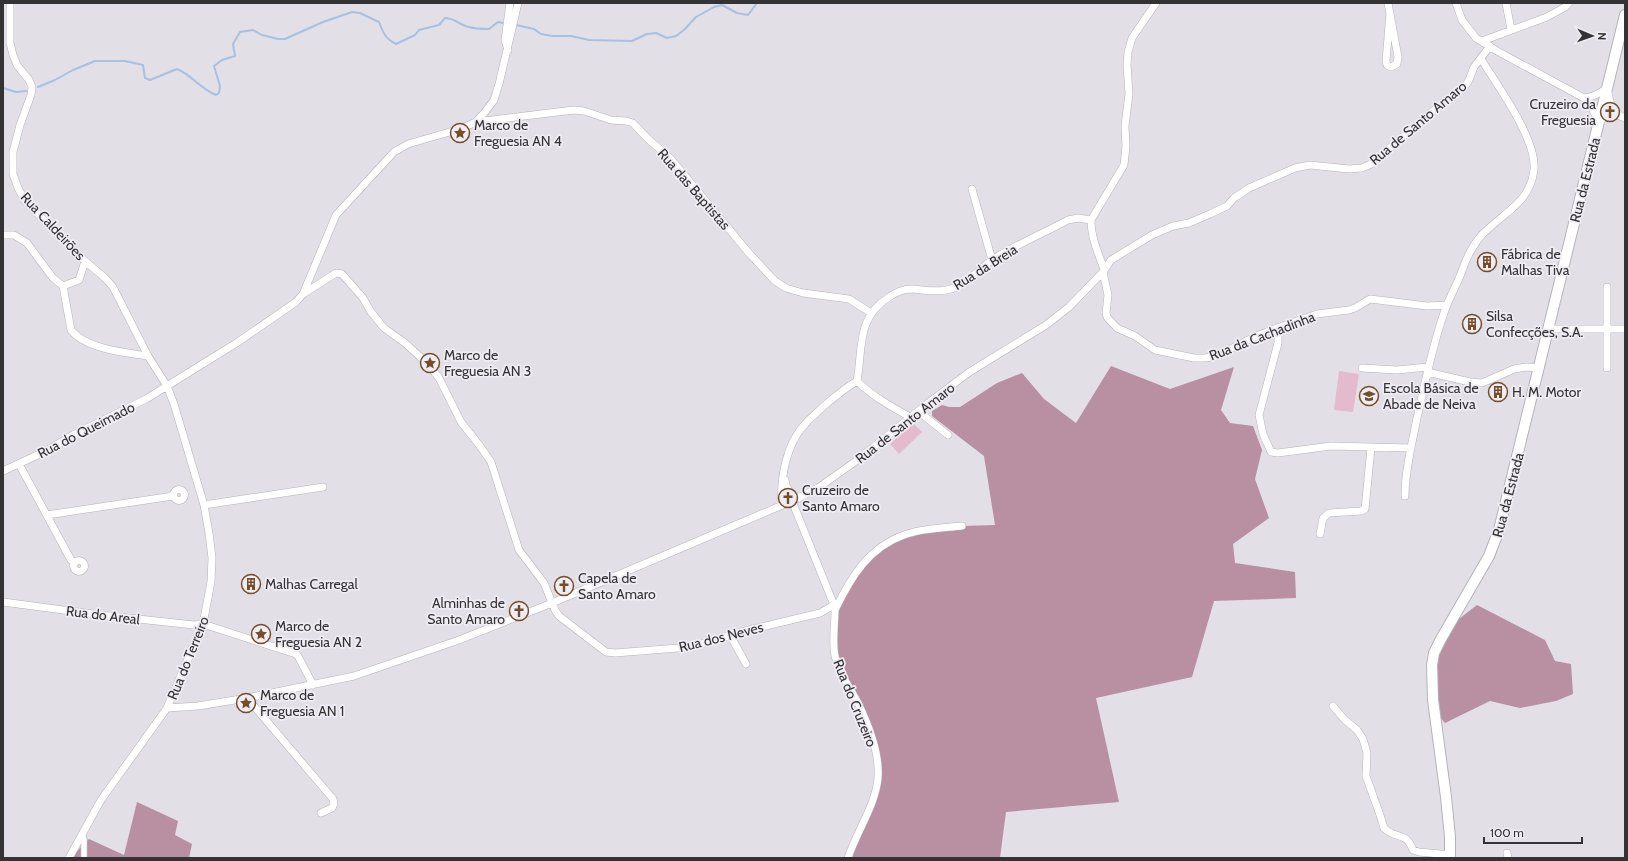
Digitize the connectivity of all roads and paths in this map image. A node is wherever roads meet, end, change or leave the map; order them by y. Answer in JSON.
{"nodes":[{"id":1,"x":10,"y":3,"type":"edge"},
{"id":2,"x":510,"y":3,"type":"edge"},
{"id":3,"x":518,"y":3,"type":"edge"},
{"id":4,"x":1156,"y":3,"type":"edge"},
{"id":5,"x":1388,"y":3,"type":"edge"},
{"id":6,"x":1456,"y":3,"type":"edge"},
{"id":7,"x":1506,"y":3,"type":"edge"},
{"id":8,"x":1569,"y":3,"type":"edge"},
{"id":9,"x":1390,"y":14,"type":"junction"},
{"id":10,"x":1625,"y":15,"type":"edge"},
{"id":11,"x":1510,"y":30,"type":"junction"},
{"id":12,"x":1482,"y":41,"type":"junction"},
{"id":13,"x":1490,"y":46,"type":"junction"},
{"id":14,"x":508,"y":50,"type":"junction"},
{"id":15,"x":1481,"y":59,"type":"junction"},
{"id":16,"x":1607,"y":88,"type":"junction"},
{"id":17,"x":1584,"y":98,"type":"junction"},
{"id":18,"x":1622,"y":116,"type":"edge"},
{"id":19,"x":476,"y":122,"type":"junction"},
{"id":20,"x":1598,"y":124,"type":"junction"},
{"id":21,"x":972,"y":188,"type":"dead end"},
{"id":22,"x":1091,"y":220,"type":"junction"},
{"id":23,"x":3,"y":235,"type":"edge"},
{"id":24,"x":992,"y":260,"type":"junction"},
{"id":25,"x":85,"y":261,"type":"junction"},
{"id":26,"x":1103,"y":270,"type":"junction"},
{"id":27,"x":63,"y":286,"type":"junction"},
{"id":28,"x":1607,"y":287,"type":"dead end"},
{"id":29,"x":303,"y":294,"type":"junction"},
{"id":30,"x":1447,"y":305,"type":"junction"},
{"id":31,"x":871,"y":313,"type":"junction"},
{"id":32,"x":1274,"y":329,"type":"junction"},
{"id":33,"x":1549,"y":329,"type":"junction"},
{"id":34,"x":1606,"y":329,"type":"junction"},
{"id":35,"x":1625,"y":329,"type":"edge"},
{"id":36,"x":148,"y":356,"type":"junction"},
{"id":37,"x":1362,"y":368,"type":"dead end"},
{"id":38,"x":1540,"y":368,"type":"junction"},
{"id":39,"x":1606,"y":368,"type":"dead end"},
{"id":40,"x":1428,"y":370,"type":"junction"},
{"id":41,"x":857,"y":381,"type":"junction"},
{"id":42,"x":167,"y":386,"type":"junction"},
{"id":43,"x":918,"y":411,"type":"junction"},
{"id":44,"x":910,"y":417,"type":"junction"},
{"id":45,"x":948,"y":435,"type":"dead end"},
{"id":46,"x":1371,"y":448,"type":"junction"},
{"id":47,"x":1411,"y":448,"type":"junction"},
{"id":48,"x":19,"y":464,"type":"junction"},
{"id":49,"x":3,"y":470,"type":"edge"},
{"id":50,"x":784,"y":474,"type":"junction"},
{"id":51,"x":323,"y":487,"type":"dead end"},
{"id":52,"x":173,"y":496,"type":"dead end"},
{"id":53,"x":1405,"y":496,"type":"dead end"},
{"id":54,"x":795,"y":500,"type":"junction"},
{"id":55,"x":204,"y":505,"type":"junction"},
{"id":56,"x":782,"y":505,"type":"junction"},
{"id":57,"x":47,"y":515,"type":"junction"},
{"id":58,"x":962,"y":526,"type":"dead end"},
{"id":59,"x":1320,"y":534,"type":"dead end"},
{"id":60,"x":75,"y":563,"type":"dead end"},
{"id":61,"x":3,"y":602,"type":"edge"},
{"id":62,"x":552,"y":603,"type":"junction"},
{"id":63,"x":834,"y":607,"type":"junction"},
{"id":64,"x":203,"y":624,"type":"junction"},
{"id":65,"x":730,"y":635,"type":"junction"},
{"id":66,"x":746,"y":664,"type":"dead end"},
{"id":67,"x":312,"y":685,"type":"junction"},
{"id":68,"x":247,"y":698,"type":"junction"},
{"id":69,"x":1333,"y":706,"type":"dead end"},
{"id":70,"x":168,"y":708,"type":"junction"},
{"id":71,"x":321,"y":813,"type":"dead end"},
{"id":72,"x":82,"y":835,"type":"junction"},
{"id":73,"x":1412,"y":854,"type":"edge"},
{"id":74,"x":1450,"y":856,"type":"edge"},
{"id":75,"x":69,"y":858,"type":"edge"},
{"id":76,"x":84,"y":858,"type":"edge"},
{"id":77,"x":847,"y":858,"type":"edge"}],
"edges":[{"from":1,"to":25,"type":"street","name":"Rua Caldeirões"},
{"from":2,"to":14,"type":"street"},
{"from":3,"to":14,"type":"street"},
{"from":4,"to":22,"type":"street"},
{"from":5,"to":9,"type":"street"},
{"from":6,"to":12,"type":"street"},
{"from":7,"to":11,"type":"street"},
{"from":8,"to":11,"type":"street"},
{"from":9,"to":9,"type":"street"},
{"from":10,"to":16,"type":"main road","name":"Rua da Estrada"},
{"from":11,"to":12,"type":"street"},
{"from":12,"to":13,"type":"street"},
{"from":13,"to":15,"type":"street","name":"Rua de Santo Amaro"},
{"from":13,"to":17,"type":"street"},
{"from":14,"to":19,"type":"street"},
{"from":15,"to":26,"type":"street","name":"Rua de Santo Amaro"},
{"from":15,"to":30,"type":"street"},
{"from":16,"to":17,"type":"street"},
{"from":16,"to":18,"type":"street"},
{"from":16,"to":20,"type":"main road","name":"Rua da Estrada"},
{"from":17,"to":20,"type":"street"},
{"from":18,"to":20,"type":"street"},
{"from":19,"to":29,"type":"street"},
{"from":19,"to":31,"type":"street","name":"Rua das Baptistas"},
{"from":20,"to":33,"type":"main road","name":"Rua da Estrada"},
{"from":21,"to":24,"type":"street"},
{"from":22,"to":24,"type":"street","name":"Rua da Breia"},
{"from":22,"to":26,"type":"street","name":"Rua da Cachadinha"},
{"from":23,"to":27,"type":"street"},
{"from":24,"to":31,"type":"street","name":"Rua da Breia"},
{"from":25,"to":27,"type":"street"},
{"from":25,"to":36,"type":"street","name":"Rua Caldeirões"},
{"from":26,"to":32,"type":"street","name":"Rua da Cachadinha"},
{"from":26,"to":43,"type":"street","name":"Rua de Santo Amaro"},
{"from":27,"to":36,"type":"street"},
{"from":28,"to":34,"type":"street"},
{"from":29,"to":42,"type":"street","name":"Rua do Queimado"},
{"from":29,"to":62,"type":"street","name":"Rua dos Neves"},
{"from":30,"to":32,"type":"street","name":"Rua da Cachadinha"},
{"from":30,"to":40,"type":"street"},
{"from":31,"to":41,"type":"street","name":"Rua da Breia"},
{"from":32,"to":46,"type":"street"},
{"from":33,"to":34,"type":"street"},
{"from":33,"to":38,"type":"main road","name":"Rua da Estrada"},
{"from":34,"to":35,"type":"street"},
{"from":34,"to":39,"type":"street"},
{"from":36,"to":42,"type":"street","name":"Rua Caldeirões"},
{"from":37,"to":40,"type":"street"},
{"from":38,"to":40,"type":"street"},
{"from":38,"to":74,"type":"main road","name":"Rua da Estrada"},
{"from":40,"to":47,"type":"street"},
{"from":41,"to":44,"type":"street"},
{"from":41,"to":50,"type":"street"},
{"from":42,"to":48,"type":"street","name":"Rua do Queimado"},
{"from":42,"to":55,"type":"street","name":"Rua do Terreiro"},
{"from":43,"to":44,"type":"street","name":"Rua de Santo Amaro"},
{"from":43,"to":45,"type":"street"},
{"from":44,"to":54,"type":"street","name":"Rua de Santo Amaro"},
{"from":46,"to":47,"type":"street"},
{"from":46,"to":59,"type":"street"},
{"from":47,"to":53,"type":"street"},
{"from":48,"to":49,"type":"street","name":"Rua do Queimado"},
{"from":48,"to":57,"type":"street"},
{"from":50,"to":54,"type":"street","name":"Rua do Cruzeiro"},
{"from":50,"to":56,"type":"street"},
{"from":51,"to":55,"type":"street"},
{"from":52,"to":57,"type":"street"},
{"from":54,"to":56,"type":"street","name":"Rua de Santo Amaro"},
{"from":54,"to":63,"type":"street","name":"Rua do Cruzeiro"},
{"from":55,"to":64,"type":"street","name":"Rua do Terreiro"},
{"from":56,"to":62,"type":"street","name":"Rua de Santo Amaro"},
{"from":57,"to":60,"type":"street"},
{"from":58,"to":63,"type":"street"},
{"from":61,"to":64,"type":"street","name":"Rua do Areal"},
{"from":62,"to":65,"type":"street","name":"Rua dos Neves"},
{"from":62,"to":67,"type":"street","name":"Rua de Santo Amaro"},
{"from":63,"to":65,"type":"street","name":"Rua dos Neves"},
{"from":63,"to":77,"type":"street","name":"Rua do Cruzeiro"},
{"from":64,"to":67,"type":"street","name":"Rua do Areal"},
{"from":64,"to":70,"type":"street","name":"Rua do Terreiro"},
{"from":65,"to":66,"type":"street"},
{"from":67,"to":68,"type":"street","name":"Rua de Santo Amaro"},
{"from":68,"to":70,"type":"street","name":"Rua de Santo Amaro"},
{"from":68,"to":71,"type":"street"},
{"from":69,"to":73,"type":"street"},
{"from":70,"to":72,"type":"street","name":"Rua do Terreiro"},
{"from":72,"to":75,"type":"street","name":"Rua do Terreiro"},
{"from":72,"to":76,"type":"street"},
{"from":73,"to":74,"type":"street"}]}
